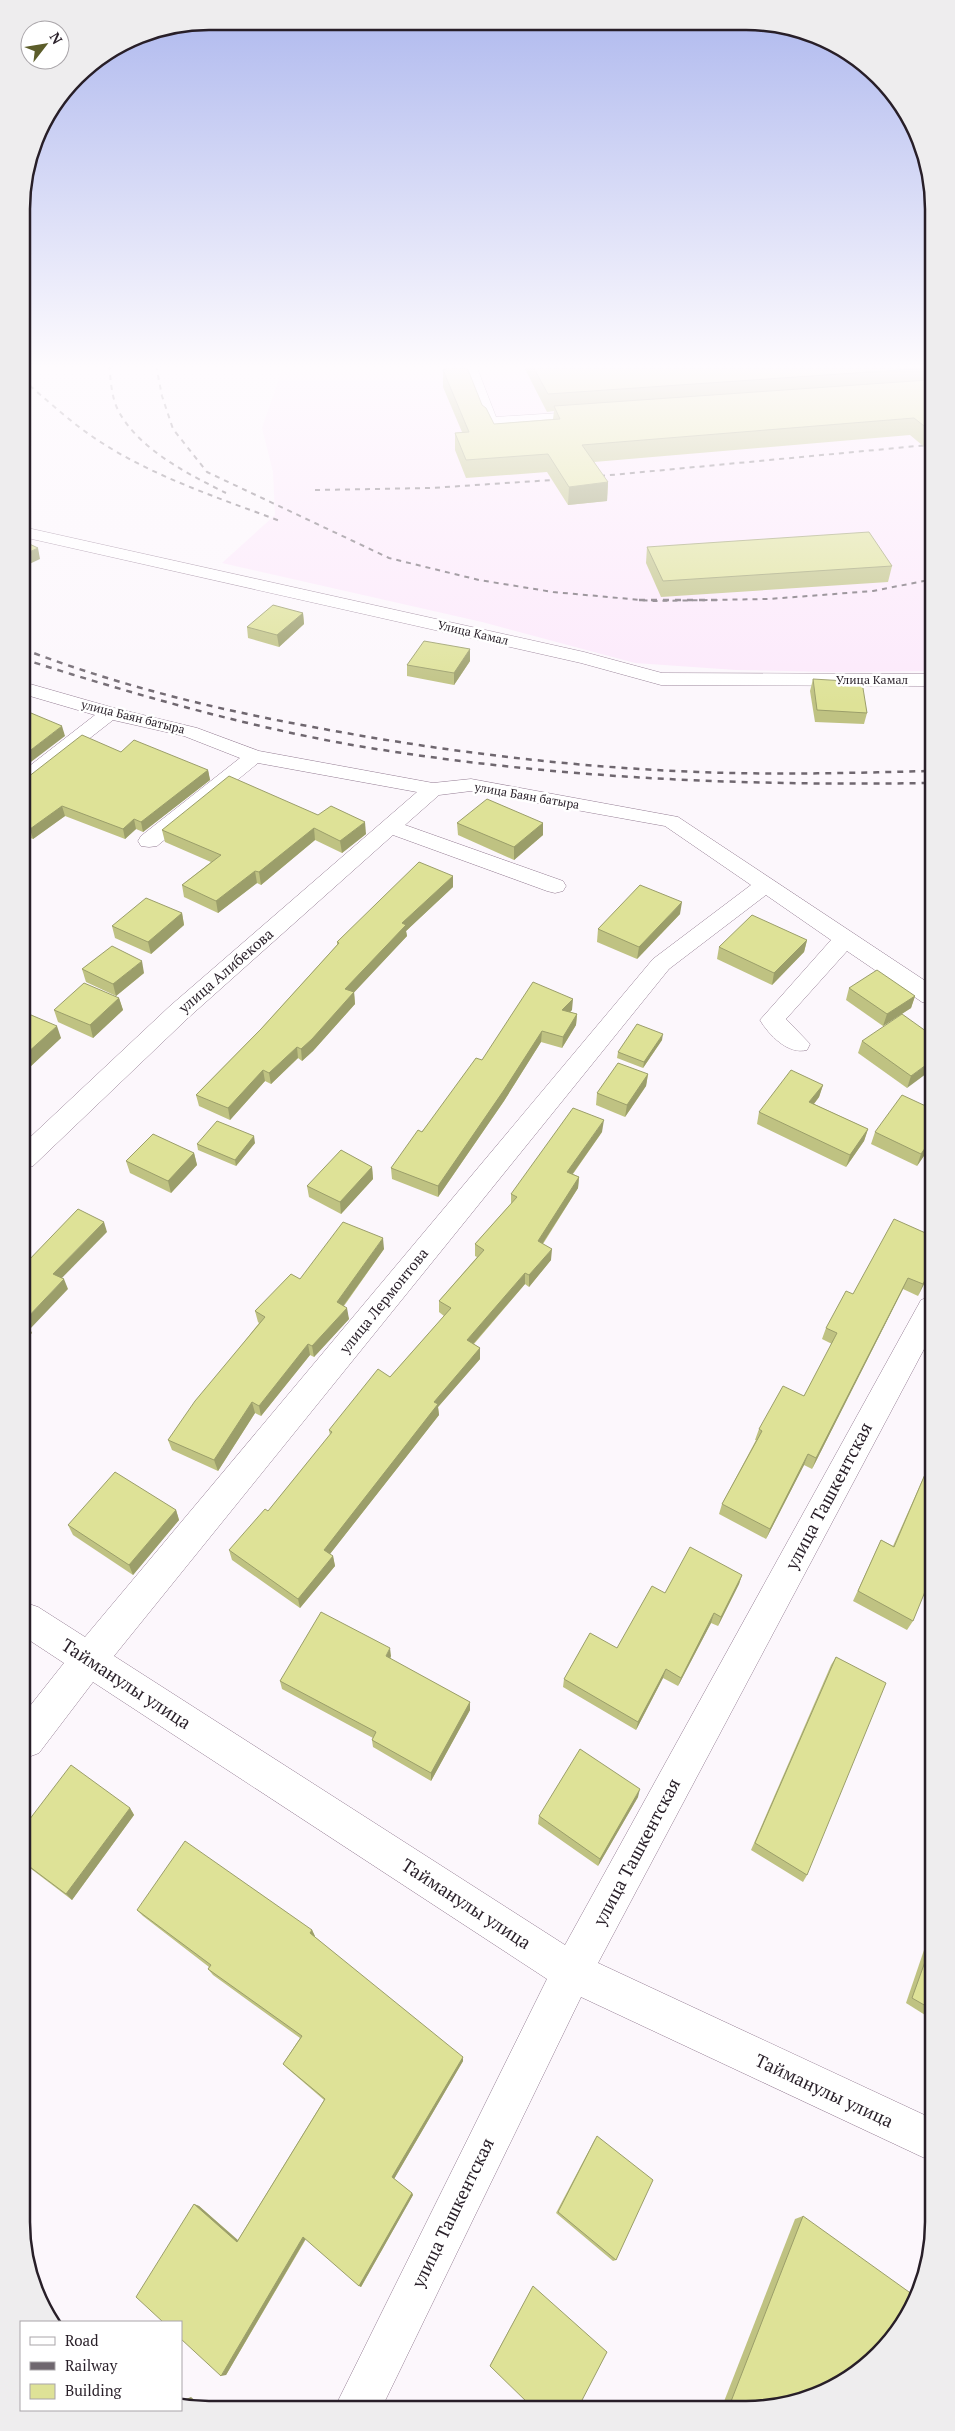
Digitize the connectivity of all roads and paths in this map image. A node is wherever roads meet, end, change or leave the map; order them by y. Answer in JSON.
{"nodes":[{"id":1,"x":30,"y":534,"type":"edge"},
{"id":2,"x":925,"y":680,"type":"edge"},
{"id":3,"x":30,"y":690,"type":"edge"},
{"id":4,"x":110,"y":713,"type":"junction"},
{"id":5,"x":254,"y":756,"type":"junction"},
{"id":6,"x":30,"y":776,"type":"edge"},
{"id":7,"x":433,"y":789,"type":"junction"},
{"id":8,"x":390,"y":827,"type":"junction"},
{"id":9,"x":149,"y":841,"type":"dead end"},
{"id":10,"x":765,"y":885,"type":"junction"},
{"id":11,"x":556,"y":886,"type":"dead end"},
{"id":12,"x":845,"y":938,"type":"junction"},
{"id":13,"x":925,"y":993,"type":"edge"},
{"id":14,"x":798,"y":1044,"type":"dead end"},
{"id":15,"x":30,"y":1153,"type":"edge"},
{"id":16,"x":925,"y":1319,"type":"edge"},
{"id":17,"x":30,"y":1622,"type":"edge"},
{"id":18,"x":89,"y":1659,"type":"junction"},
{"id":19,"x":30,"y":1735,"type":"edge"},
{"id":20,"x":572,"y":1972,"type":"junction"},
{"id":21,"x":925,"y":2137,"type":"edge"},
{"id":22,"x":361,"y":2401,"type":"edge"}],
"edges":[{"from":1,"to":2,"type":"street","name":"Улица Камал"},
{"from":3,"to":4,"type":"street","name":"улица Баян батыра"},
{"from":4,"to":5,"type":"street","name":"улица Баян батыра"},
{"from":4,"to":6,"type":"street"},
{"from":5,"to":7,"type":"street","name":"улица Баян батыра"},
{"from":5,"to":9,"type":"street"},
{"from":7,"to":8,"type":"street","name":"улица Алибекова"},
{"from":7,"to":10,"type":"street","name":"улица Баян батыра"},
{"from":8,"to":11,"type":"street"},
{"from":8,"to":15,"type":"street","name":"улица Алибекова"},
{"from":10,"to":12,"type":"street","name":"улица Баян батыра"},
{"from":10,"to":18,"type":"street","name":"улица Лермонтова"},
{"from":12,"to":13,"type":"street","name":"улица Баян батыра"},
{"from":12,"to":14,"type":"street"},
{"from":16,"to":20,"type":"street","name":"улица Ташкентская"},
{"from":17,"to":18,"type":"street","name":"Тайманулы улица"},
{"from":18,"to":19,"type":"street","name":"улица Лермонтова"},
{"from":18,"to":20,"type":"street","name":"Тайманулы улица"},
{"from":20,"to":21,"type":"street","name":"Тайманулы улица"},
{"from":20,"to":22,"type":"street","name":"улица Ташкентская"}]}
